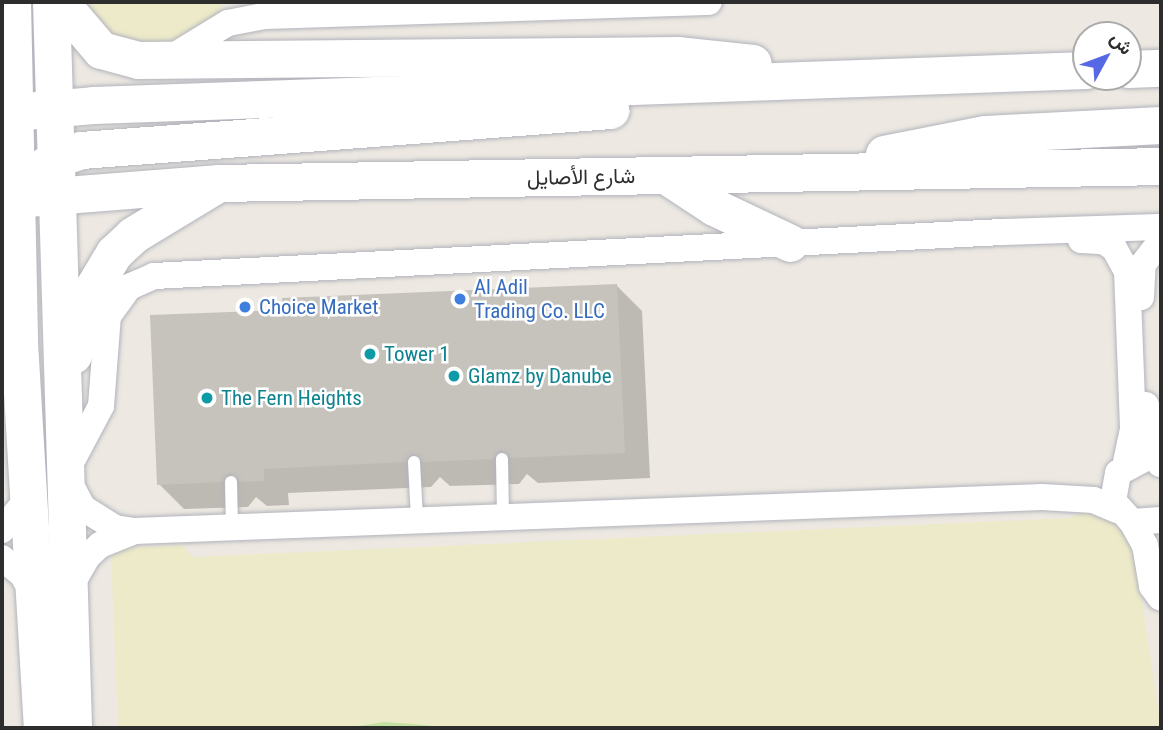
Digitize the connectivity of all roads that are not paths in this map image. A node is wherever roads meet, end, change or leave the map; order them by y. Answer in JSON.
{"nodes":[{"id":1,"x":12,"y":2,"type":"edge"},
{"id":2,"x":51,"y":2,"type":"edge"},
{"id":3,"x":60,"y":2,"type":"edge"},
{"id":4,"x":709,"y":2,"type":"edge"},
{"id":5,"x":159,"y":60,"type":"junction"},
{"id":6,"x":1161,"y":68,"type":"edge"},
{"id":7,"x":1142,"y":69,"type":"edge"},
{"id":8,"x":1072,"y":70,"type":"edge"},
{"id":9,"x":816,"y":77,"type":"junction"},
{"id":10,"x":780,"y":80,"type":"junction"},
{"id":11,"x":1161,"y":125,"type":"edge"},
{"id":12,"x":29,"y":160,"type":"edge"},
{"id":13,"x":1161,"y":166,"type":"edge"},
{"id":14,"x":990,"y":168,"type":"junction"},
{"id":15,"x":815,"y":170,"type":"junction"},
{"id":16,"x":667,"y":176,"type":"junction"},
{"id":17,"x":219,"y":183,"type":"junction"},
{"id":18,"x":1161,"y":188,"type":"edge"},
{"id":19,"x":1161,"y":227,"type":"edge"},
{"id":20,"x":1001,"y":232,"type":"junction"},
{"id":21,"x":1161,"y":241,"type":"edge"},
{"id":22,"x":790,"y":243,"type":"junction"},
{"id":23,"x":2,"y":305,"type":"edge"},
{"id":24,"x":19,"y":342,"type":"junction"},
{"id":25,"x":63,"y":418,"type":"junction"},
{"id":26,"x":502,"y":459,"type":"dead end"},
{"id":27,"x":414,"y":462,"type":"dead end"},
{"id":28,"x":1161,"y":464,"type":"edge"},
{"id":29,"x":1122,"y":469,"type":"junction"},
{"id":30,"x":65,"y":474,"type":"junction"},
{"id":31,"x":231,"y":482,"type":"dead end"},
{"id":32,"x":31,"y":495,"type":"junction"},
{"id":33,"x":1042,"y":497,"type":"junction"},
{"id":34,"x":1124,"y":516,"type":"junction"},
{"id":35,"x":503,"y":517,"type":"junction"},
{"id":36,"x":417,"y":520,"type":"junction"},
{"id":37,"x":1161,"y":521,"type":"edge"},
{"id":38,"x":232,"y":527,"type":"junction"},
{"id":39,"x":2,"y":530,"type":"edge"},
{"id":40,"x":134,"y":531,"type":"junction"},
{"id":41,"x":2,"y":558,"type":"edge"},
{"id":42,"x":1161,"y":594,"type":"edge"},
{"id":43,"x":54,"y":597,"type":"junction"},
{"id":44,"x":42,"y":728,"type":"edge"},
{"id":45,"x":73,"y":728,"type":"edge"}],
"edges":[{"from":1,"to":12,"type":"main road"},
{"from":2,"to":12,"type":"main road"},
{"from":3,"to":5,"type":"main road"},
{"from":4,"to":5,"type":"street"},
{"from":5,"to":9,"type":"main road"},
{"from":6,"to":7,"type":"main road"},
{"from":8,"to":9,"type":"main road"},
{"from":9,"to":10,"type":"main road"},
{"from":10,"to":12,"type":"main road"},
{"from":10,"to":12,"type":"main road"},
{"from":11,"to":15,"type":"main road"},
{"from":12,"to":17,"type":"main road","name":"شارع الأصايل"},
{"from":12,"to":24,"type":"main road"},
{"from":12,"to":25,"type":"main road"},
{"from":13,"to":14,"type":"main road","name":"شارع الأصايل"},
{"from":14,"to":15,"type":"main road","name":"شارع الأصايل"},
{"from":14,"to":18,"type":"main road"},
{"from":15,"to":16,"type":"main road","name":"شارع الأصايل"},
{"from":16,"to":17,"type":"main road","name":"شارع الأصايل"},
{"from":16,"to":22,"type":"main road"},
{"from":17,"to":25,"type":"main road"},
{"from":19,"to":20,"type":"street"},
{"from":20,"to":22,"type":"street"},
{"from":20,"to":29,"type":"street"},
{"from":21,"to":28,"type":"street"},
{"from":22,"to":30,"type":"street"},
{"from":23,"to":24,"type":"main road"},
{"from":24,"to":32,"type":"main road"},
{"from":25,"to":30,"type":"main road"},
{"from":26,"to":35,"type":"lane"},
{"from":27,"to":36,"type":"lane"},
{"from":28,"to":29,"type":"street"},
{"from":29,"to":33,"type":"street"},
{"from":29,"to":34,"type":"street"},
{"from":30,"to":40,"type":"street"},
{"from":30,"to":43,"type":"main road"},
{"from":31,"to":38,"type":"lane"},
{"from":32,"to":39,"type":"street"},
{"from":32,"to":43,"type":"main road"},
{"from":33,"to":34,"type":"street"},
{"from":33,"to":35,"type":"street"},
{"from":34,"to":37,"type":"street"},
{"from":34,"to":42,"type":"street"},
{"from":35,"to":36,"type":"street"},
{"from":36,"to":38,"type":"street"},
{"from":37,"to":42,"type":"street"},
{"from":38,"to":40,"type":"street"},
{"from":40,"to":43,"type":"street"},
{"from":41,"to":43,"type":"street"},
{"from":43,"to":44,"type":"main road"},
{"from":43,"to":45,"type":"main road"}]}
